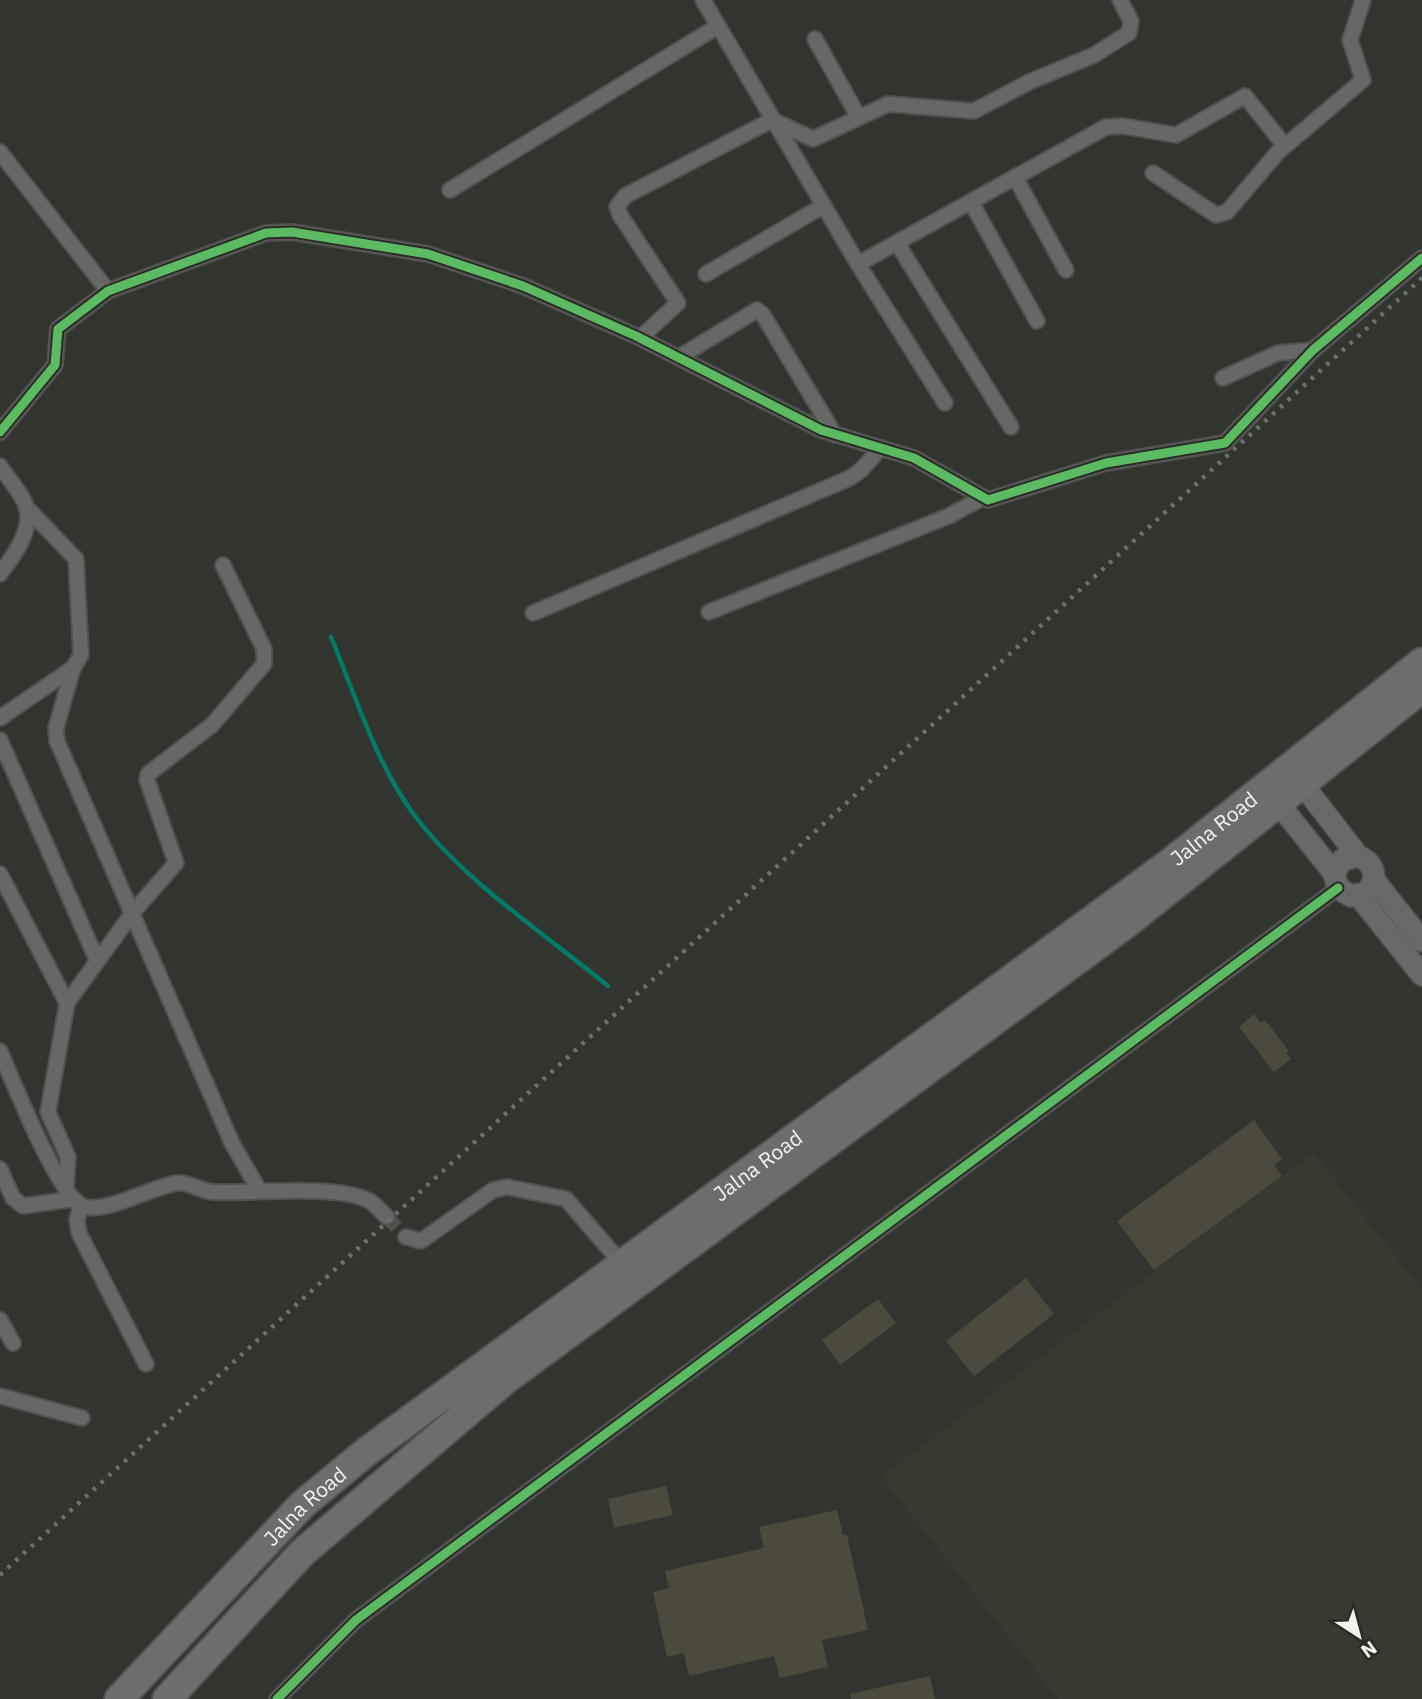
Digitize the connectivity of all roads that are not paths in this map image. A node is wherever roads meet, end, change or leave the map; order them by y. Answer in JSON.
{"nodes":[{"id":1,"x":703,"y":0,"type":"edge"},
{"id":2,"x":1121,"y":0,"type":"edge"},
{"id":3,"x":1363,"y":0,"type":"edge"},
{"id":4,"x":718,"y":26,"type":"junction"},
{"id":5,"x":815,"y":39,"type":"dead end"},
{"id":6,"x":858,"y":116,"type":"junction"},
{"id":7,"x":772,"y":120,"type":"junction"},
{"id":8,"x":1284,"y":146,"type":"junction"},
{"id":9,"x":0,"y":152,"type":"edge"},
{"id":10,"x":1153,"y":173,"type":"dead end"},
{"id":11,"x":1015,"y":177,"type":"junction"},
{"id":12,"x":450,"y":190,"type":"dead end"},
{"id":13,"x":971,"y":202,"type":"junction"},
{"id":14,"x":823,"y":206,"type":"junction"},
{"id":15,"x":897,"y":243,"type":"junction"},
{"id":16,"x":1422,"y":258,"type":"edge"},
{"id":17,"x":858,"y":264,"type":"junction"},
{"id":18,"x":1066,"y":270,"type":"dead end"},
{"id":19,"x":706,"y":274,"type":"dead end"},
{"id":20,"x":108,"y":291,"type":"junction"},
{"id":21,"x":1037,"y":321,"type":"dead end"},
{"id":22,"x":640,"y":338,"type":"junction"},
{"id":23,"x":1313,"y":350,"type":"junction"},
{"id":24,"x":679,"y":357,"type":"junction"},
{"id":25,"x":1223,"y":378,"type":"dead end"},
{"id":26,"x":946,"y":403,"type":"dead end"},
{"id":27,"x":1011,"y":427,"type":"dead end"},
{"id":28,"x":0,"y":432,"type":"edge"},
{"id":29,"x":835,"y":435,"type":"junction"},
{"id":30,"x":881,"y":448,"type":"junction"},
{"id":31,"x":0,"y":466,"type":"edge"},
{"id":32,"x":982,"y":498,"type":"junction"},
{"id":33,"x":26,"y":506,"type":"junction"},
{"id":34,"x":223,"y":565,"type":"dead end"},
{"id":35,"x":0,"y":575,"type":"edge"},
{"id":36,"x":709,"y":612,"type":"dead end"},
{"id":37,"x":533,"y":613,"type":"dead end"},
{"id":38,"x":1422,"y":662,"type":"edge"},
{"id":39,"x":73,"y":668,"type":"junction"},
{"id":40,"x":1422,"y":688,"type":"edge"},
{"id":41,"x":0,"y":719,"type":"edge"},
{"id":42,"x":0,"y":740,"type":"edge"},
{"id":43,"x":1296,"y":776,"type":"junction"},
{"id":44,"x":1272,"y":795,"type":"junction"},
{"id":45,"x":1358,"y":856,"type":"junction"},
{"id":46,"x":0,"y":874,"type":"edge"},
{"id":47,"x":1336,"y":880,"type":"junction"},
{"id":48,"x":1374,"y":880,"type":"junction"},
{"id":49,"x":1359,"y":896,"type":"junction"},
{"id":50,"x":134,"y":911,"type":"junction"},
{"id":51,"x":1422,"y":941,"type":"edge"},
{"id":52,"x":97,"y":960,"type":"junction"},
{"id":53,"x":1422,"y":975,"type":"edge"},
{"id":54,"x":67,"y":1003,"type":"junction"},
{"id":55,"x":0,"y":1051,"type":"edge"},
{"id":56,"x":0,"y":1169,"type":"edge"},
{"id":57,"x":4,"y":1189,"type":"edge"},
{"id":58,"x":260,"y":1190,"type":"junction"},
{"id":59,"x":74,"y":1197,"type":"junction"},
{"id":60,"x":387,"y":1217,"type":"tunnel mouth"},
{"id":61,"x":406,"y":1237,"type":"dead end"},
{"id":62,"x":623,"y":1265,"type":"junction"},
{"id":63,"x":0,"y":1320,"type":"edge"},
{"id":64,"x":13,"y":1343,"type":"dead end"},
{"id":65,"x":146,"y":1364,"type":"dead end"},
{"id":66,"x":0,"y":1396,"type":"edge"},
{"id":67,"x":82,"y":1418,"type":"dead end"},
{"id":68,"x":119,"y":1699,"type":"edge"},
{"id":69,"x":167,"y":1699,"type":"edge"},
{"id":70,"x":277,"y":1699,"type":"edge"}],
"edges":[{"from":1,"to":4,"type":"street"},
{"from":2,"to":6,"type":"street"},
{"from":3,"to":8,"type":"street"},
{"from":4,"to":7,"type":"street"},
{"from":4,"to":12,"type":"street"},
{"from":5,"to":6,"type":"street"},
{"from":6,"to":7,"type":"street"},
{"from":7,"to":14,"type":"street"},
{"from":7,"to":22,"type":"street"},
{"from":8,"to":10,"type":"street"},
{"from":8,"to":11,"type":"street"},
{"from":9,"to":20,"type":"street"},
{"from":11,"to":13,"type":"street"},
{"from":11,"to":18,"type":"street"},
{"from":13,"to":15,"type":"street"},
{"from":13,"to":21,"type":"street"},
{"from":14,"to":17,"type":"street"},
{"from":14,"to":19,"type":"street"},
{"from":15,"to":17,"type":"street"},
{"from":15,"to":27,"type":"street"},
{"from":16,"to":23,"type":"street"},
{"from":17,"to":26,"type":"street"},
{"from":20,"to":22,"type":"street"},
{"from":20,"to":28,"type":"street"},
{"from":22,"to":24,"type":"street"},
{"from":23,"to":25,"type":"street"},
{"from":23,"to":32,"type":"street"},
{"from":24,"to":29,"type":"street"},
{"from":24,"to":29,"type":"street"},
{"from":29,"to":30,"type":"street"},
{"from":30,"to":32,"type":"street"},
{"from":30,"to":37,"type":"street"},
{"from":31,"to":33,"type":"street"},
{"from":32,"to":36,"type":"street"},
{"from":33,"to":35,"type":"street"},
{"from":33,"to":39,"type":"street"},
{"from":34,"to":50,"type":"street"},
{"from":38,"to":43,"type":"highway","name":"Jalna Road"},
{"from":39,"to":41,"type":"street"},
{"from":39,"to":50,"type":"street"},
{"from":40,"to":43,"type":"highway","name":"Jalna Road"},
{"from":42,"to":52,"type":"street"},
{"from":43,"to":44,"type":"highway","name":"Jalna Road"},
{"from":43,"to":45,"type":"street"},
{"from":44,"to":47,"type":"street"},
{"from":44,"to":62,"type":"highway","name":"Jalna Road"},
{"from":44,"to":69,"type":"highway","name":"Jalna Road"},
{"from":45,"to":47,"type":"street"},
{"from":45,"to":48,"type":"street"},
{"from":46,"to":54,"type":"street"},
{"from":47,"to":49,"type":"street"},
{"from":47,"to":70,"type":"street"},
{"from":48,"to":49,"type":"street"},
{"from":48,"to":51,"type":"street"},
{"from":49,"to":53,"type":"street"},
{"from":50,"to":52,"type":"street"},
{"from":50,"to":58,"type":"street"},
{"from":52,"to":54,"type":"street"},
{"from":54,"to":59,"type":"street"},
{"from":55,"to":59,"type":"street"},
{"from":56,"to":57,"type":"street"},
{"from":57,"to":59,"type":"street"},
{"from":58,"to":59,"type":"street"},
{"from":58,"to":60,"type":"street"},
{"from":59,"to":65,"type":"street"},
{"from":61,"to":62,"type":"street"},
{"from":62,"to":68,"type":"highway","name":"Jalna Road"},
{"from":63,"to":64,"type":"street"},
{"from":66,"to":67,"type":"street"}]}
